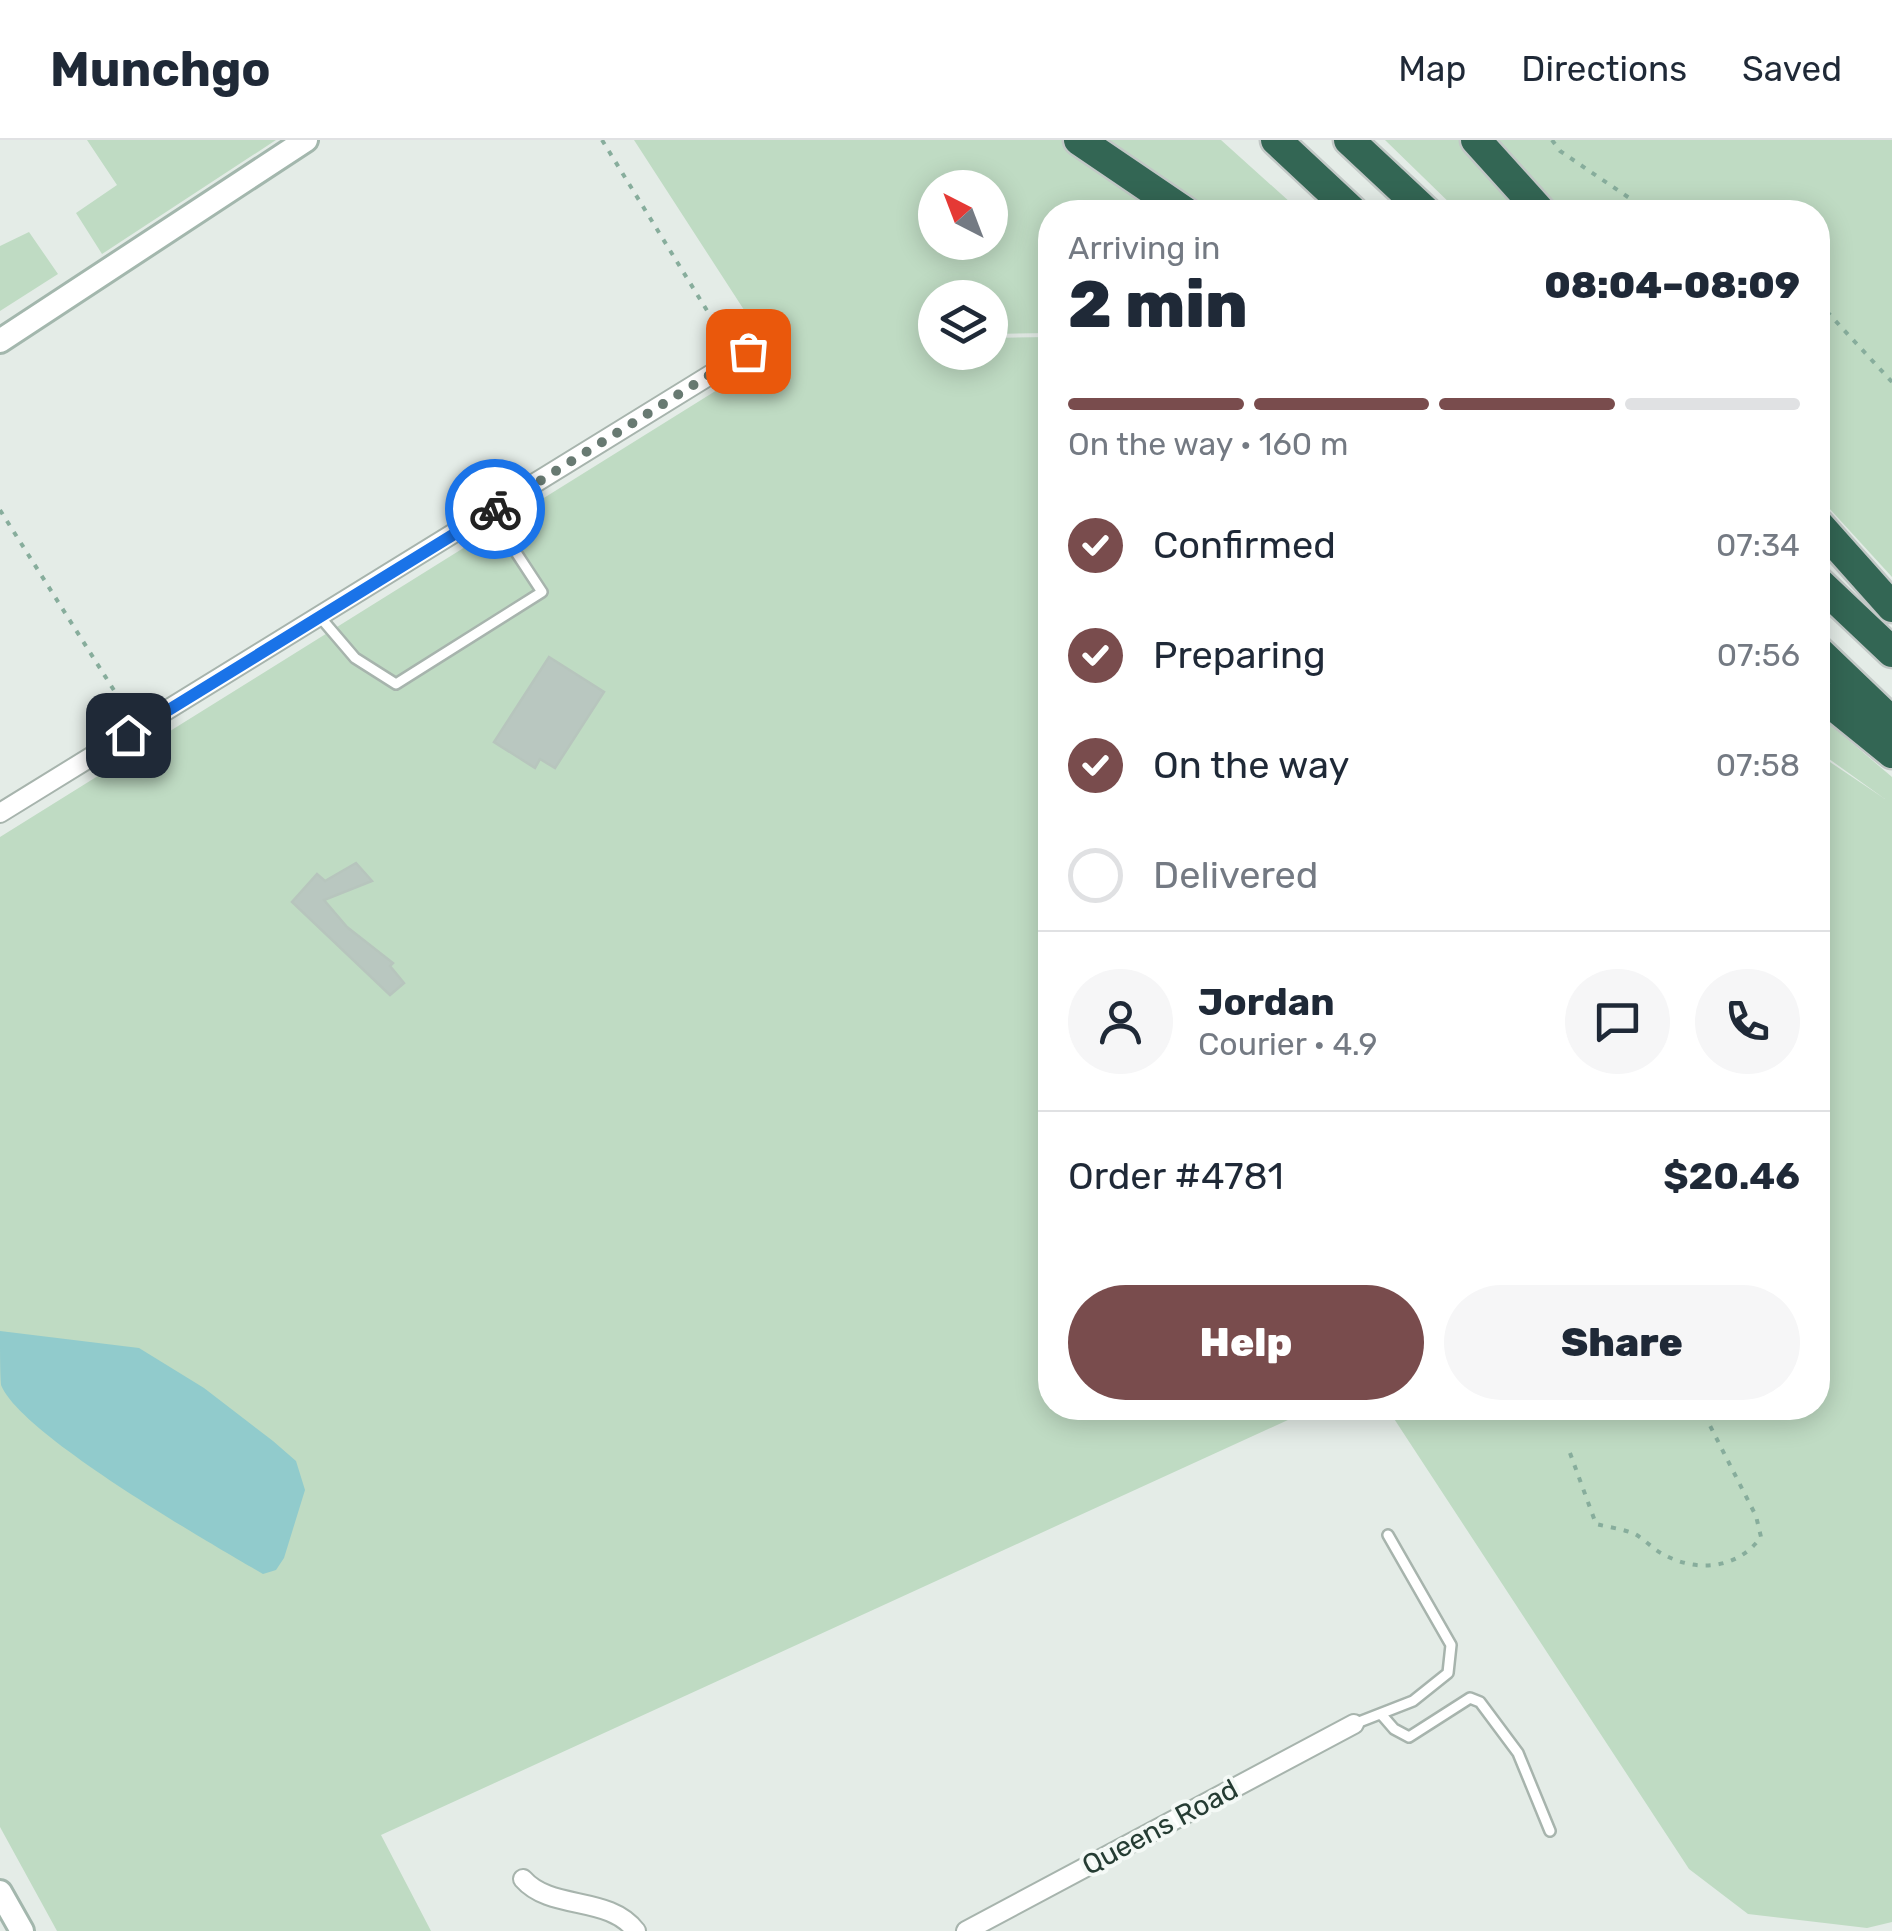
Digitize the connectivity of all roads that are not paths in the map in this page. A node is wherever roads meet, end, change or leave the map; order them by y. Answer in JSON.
{"nodes":[{"id":1,"x":306,"y":140,"type":"edge"},
{"id":2,"x":1078,"y":140,"type":"edge"},
{"id":3,"x":1276,"y":140,"type":"edge"},
{"id":4,"x":1349,"y":140,"type":"edge"},
{"id":5,"x":1476,"y":140,"type":"edge"},
{"id":6,"x":1167,"y":200,"type":"edge"},
{"id":7,"x":1340,"y":200,"type":"edge"},
{"id":8,"x":1413,"y":200,"type":"edge"},
{"id":9,"x":1530,"y":200,"type":"edge"},
{"id":10,"x":0,"y":342,"type":"edge"},
{"id":11,"x":748,"y":351,"type":"dead end"},
{"id":12,"x":486,"y":515,"type":"junction"},
{"id":13,"x":1830,"y":537,"type":"edge"},
{"id":14,"x":1830,"y":593,"type":"edge"},
{"id":15,"x":1892,"y":606,"type":"edge"},
{"id":16,"x":320,"y":618,"type":"junction"},
{"id":17,"x":1892,"y":652,"type":"edge"},
{"id":18,"x":1830,"y":663,"type":"edge"},
{"id":19,"x":1830,"y":702,"type":"edge"},
{"id":20,"x":1892,"y":722,"type":"edge"},
{"id":21,"x":1892,"y":753,"type":"edge"},
{"id":22,"x":0,"y":814,"type":"edge"},
{"id":23,"x":1388,"y":1536,"type":"dead end"},
{"id":24,"x":1381,"y":1714,"type":"junction"},
{"id":25,"x":1354,"y":1724,"type":"joint"},
{"id":26,"x":1550,"y":1830,"type":"dead end"},
{"id":27,"x":523,"y":1878,"type":"dead end"},
{"id":28,"x":0,"y":1892,"type":"edge"},
{"id":29,"x":22,"y":1931,"type":"edge"},
{"id":30,"x":636,"y":1931,"type":"edge"},
{"id":31,"x":966,"y":1931,"type":"edge"}],
"edges":[{"from":1,"to":10,"type":"main road"},
{"from":2,"to":6,"type":"highway"},
{"from":3,"to":7,"type":"highway"},
{"from":4,"to":8,"type":"highway"},
{"from":5,"to":9,"type":"highway"},
{"from":11,"to":12,"type":"street"},
{"from":12,"to":16,"type":"street"},
{"from":12,"to":16,"type":"lane"},
{"from":13,"to":15,"type":"highway"},
{"from":14,"to":17,"type":"highway"},
{"from":16,"to":22,"type":"street"},
{"from":18,"to":20,"type":"highway"},
{"from":19,"to":21,"type":"highway"},
{"from":23,"to":24,"type":"lane"},
{"from":24,"to":25,"type":"lane"},
{"from":24,"to":26,"type":"lane"},
{"from":25,"to":31,"type":"street","name":"Queens Road"},
{"from":27,"to":30,"type":"street"},
{"from":28,"to":29,"type":"main road"}]}
